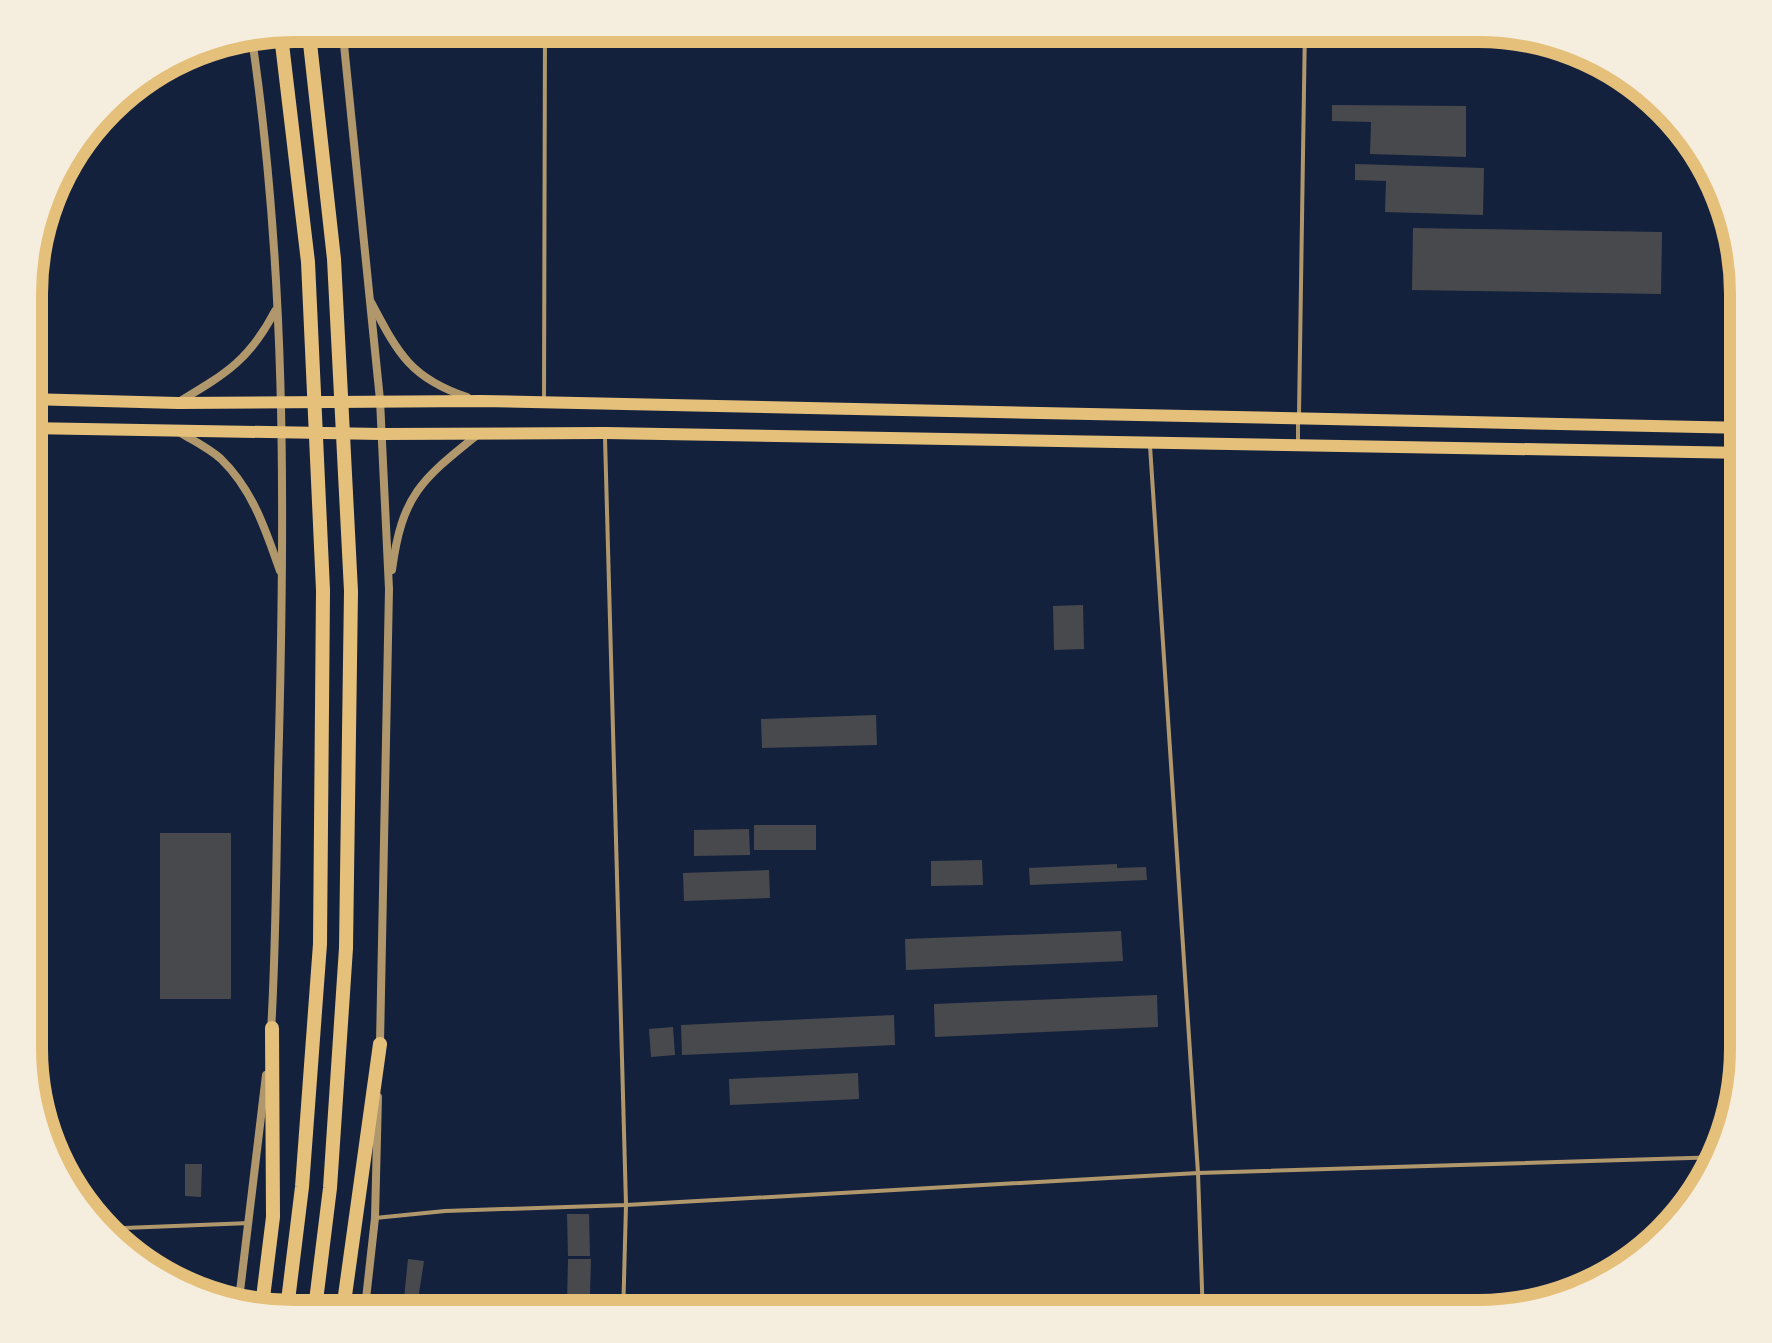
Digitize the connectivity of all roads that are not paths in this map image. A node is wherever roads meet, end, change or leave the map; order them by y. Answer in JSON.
{"nodes":[{"id":1,"x":282,"y":43,"type":"edge"},
{"id":2,"x":310,"y":43,"type":"edge"},
{"id":3,"x":344,"y":43,"type":"edge"},
{"id":4,"x":545,"y":43,"type":"edge"},
{"id":5,"x":1305,"y":43,"type":"edge"},
{"id":6,"x":253,"y":46,"type":"edge"},
{"id":7,"x":368,"y":296,"type":"junction"},
{"id":8,"x":277,"y":307,"type":"junction"},
{"id":9,"x":42,"y":400,"type":"edge"},
{"id":10,"x":380,"y":400,"type":"junction"},
{"id":11,"x":281,"y":401,"type":"junction"},
{"id":12,"x":481,"y":401,"type":"junction"},
{"id":13,"x":178,"y":403,"type":"junction"},
{"id":14,"x":544,"y":403,"type":"junction"},
{"id":15,"x":1298,"y":419,"type":"junction"},
{"id":16,"x":42,"y":428,"type":"edge"},
{"id":17,"x":1730,"y":428,"type":"edge"},
{"id":18,"x":177,"y":430,"type":"junction"},
{"id":19,"x":480,"y":432,"type":"junction"},
{"id":20,"x":280,"y":433,"type":"junction"},
{"id":21,"x":604,"y":433,"type":"junction"},
{"id":22,"x":381,"y":434,"type":"junction"},
{"id":23,"x":1150,"y":441,"type":"junction"},
{"id":24,"x":1298,"y":443,"type":"junction"},
{"id":25,"x":1730,"y":453,"type":"edge"},
{"id":26,"x":283,"y":580,"type":"junction"},
{"id":27,"x":389,"y":589,"type":"junction"},
{"id":28,"x":272,"y":1028,"type":"junction"},
{"id":29,"x":380,"y":1044,"type":"junction"},
{"id":30,"x":1705,"y":1158,"type":"edge"},
{"id":31,"x":1198,"y":1172,"type":"junction"},
{"id":32,"x":626,"y":1206,"type":"junction"},
{"id":33,"x":374,"y":1218,"type":"junction"},
{"id":34,"x":250,"y":1223,"type":"junction"},
{"id":35,"x":117,"y":1228,"type":"edge"},
{"id":36,"x":240,"y":1294,"type":"edge"},
{"id":37,"x":264,"y":1298,"type":"edge"},
{"id":38,"x":288,"y":1300,"type":"edge"},
{"id":39,"x":316,"y":1300,"type":"edge"},
{"id":40,"x":344,"y":1300,"type":"edge"},
{"id":41,"x":366,"y":1300,"type":"edge"},
{"id":42,"x":623,"y":1300,"type":"edge"},
{"id":43,"x":1203,"y":1300,"type":"edge"}],
"edges":[{"from":1,"to":38,"type":"highway"},
{"from":2,"to":39,"type":"highway"},
{"from":3,"to":7,"type":"street"},
{"from":4,"to":14,"type":"lane"},
{"from":5,"to":15,"type":"lane"},
{"from":6,"to":8,"type":"street"},
{"from":7,"to":10,"type":"street"},
{"from":7,"to":12,"type":"street"},
{"from":8,"to":11,"type":"street"},
{"from":8,"to":13,"type":"street"},
{"from":9,"to":13,"type":"main road"},
{"from":10,"to":11,"type":"main road"},
{"from":10,"to":12,"type":"main road"},
{"from":10,"to":22,"type":"street"},
{"from":11,"to":13,"type":"main road"},
{"from":11,"to":20,"type":"street"},
{"from":12,"to":14,"type":"main road"},
{"from":14,"to":15,"type":"main road"},
{"from":15,"to":17,"type":"main road"},
{"from":15,"to":24,"type":"lane"},
{"from":16,"to":18,"type":"main road"},
{"from":18,"to":20,"type":"main road"},
{"from":18,"to":26,"type":"street"},
{"from":19,"to":21,"type":"main road"},
{"from":19,"to":22,"type":"main road"},
{"from":19,"to":27,"type":"street"},
{"from":20,"to":22,"type":"main road"},
{"from":20,"to":26,"type":"street"},
{"from":21,"to":23,"type":"main road"},
{"from":21,"to":32,"type":"lane"},
{"from":22,"to":27,"type":"street"},
{"from":23,"to":24,"type":"main road"},
{"from":23,"to":31,"type":"lane"},
{"from":24,"to":25,"type":"main road"},
{"from":26,"to":28,"type":"street"},
{"from":27,"to":29,"type":"street"},
{"from":28,"to":34,"type":"street"},
{"from":28,"to":37,"type":"highway"},
{"from":29,"to":33,"type":"street"},
{"from":29,"to":40,"type":"highway"},
{"from":30,"to":31,"type":"lane"},
{"from":31,"to":32,"type":"lane"},
{"from":31,"to":43,"type":"lane"},
{"from":32,"to":33,"type":"lane"},
{"from":32,"to":42,"type":"lane"},
{"from":33,"to":41,"type":"street"},
{"from":34,"to":35,"type":"lane"},
{"from":34,"to":36,"type":"street"}]}
